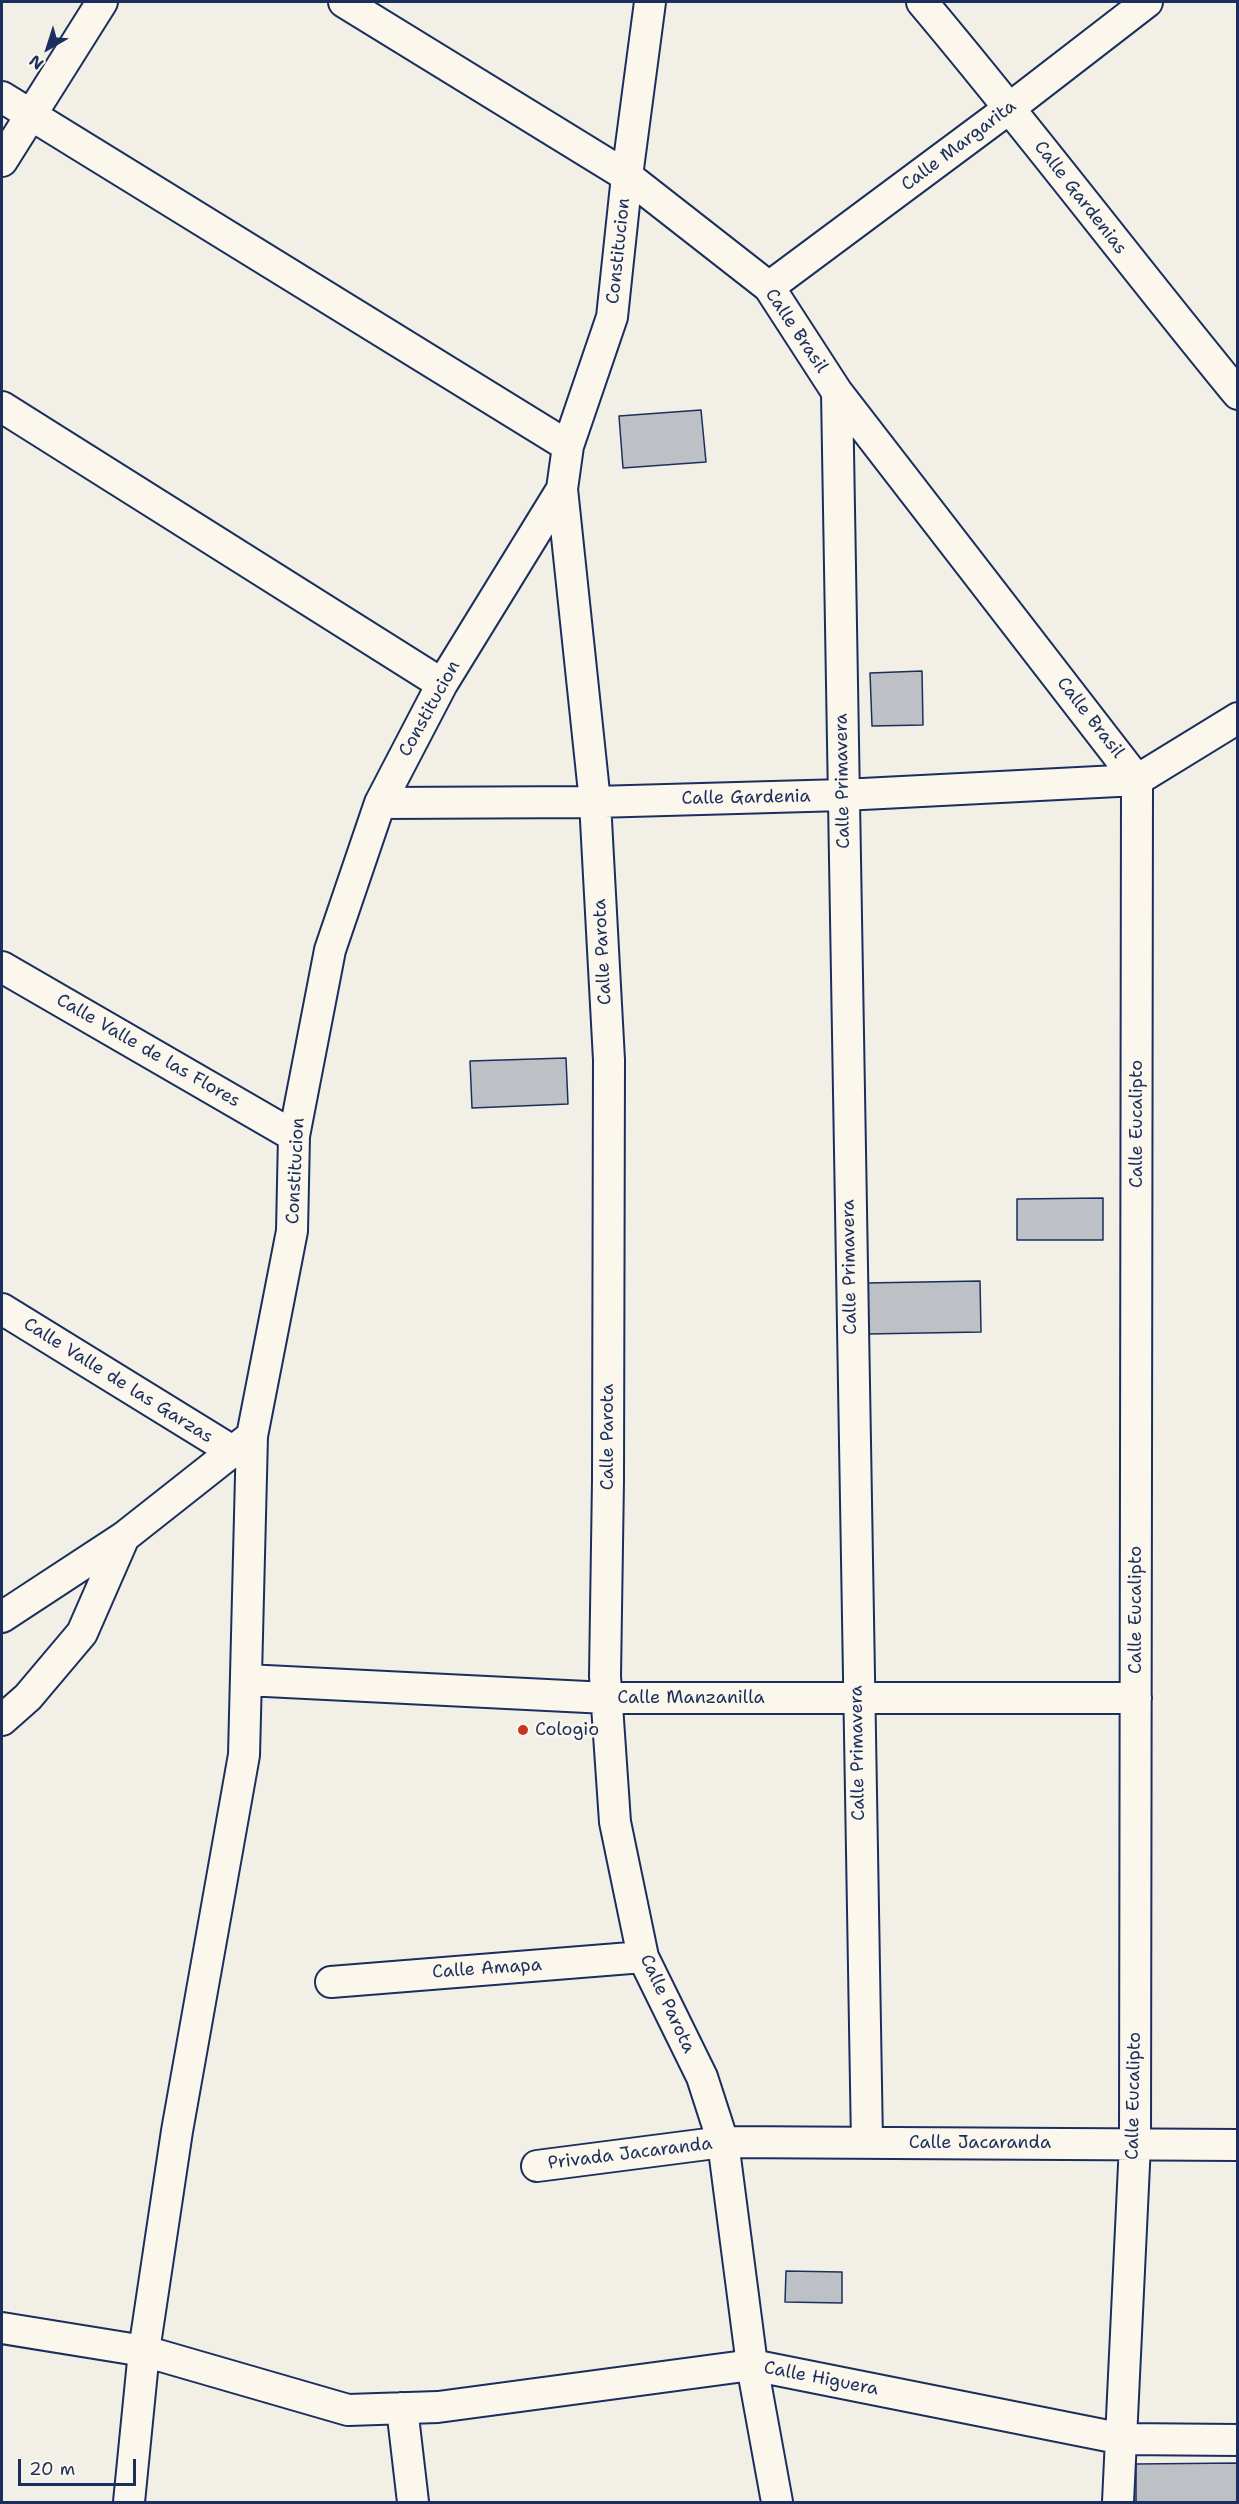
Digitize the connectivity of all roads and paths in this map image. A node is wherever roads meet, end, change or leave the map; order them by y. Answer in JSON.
{"nodes":[{"id":1,"x":102,"y":2,"type":"edge"},
{"id":2,"x":344,"y":2,"type":"edge"},
{"id":3,"x":650,"y":2,"type":"edge"},
{"id":4,"x":922,"y":2,"type":"edge"},
{"id":5,"x":1148,"y":2,"type":"edge"},
{"id":6,"x":2,"y":98,"type":"edge"},
{"id":7,"x":1011,"y":108,"type":"junction"},
{"id":8,"x":31,"y":116,"type":"junction"},
{"id":9,"x":2,"y":161,"type":"edge"},
{"id":10,"x":627,"y":176,"type":"junction"},
{"id":11,"x":769,"y":287,"type":"junction"},
{"id":12,"x":837,"y":392,"type":"junction"},
{"id":13,"x":1238,"y":394,"type":"edge"},
{"id":14,"x":2,"y":407,"type":"edge"},
{"id":15,"x":568,"y":446,"type":"junction"},
{"id":16,"x":562,"y":489,"type":"junction"},
{"id":17,"x":442,"y":684,"type":"junction"},
{"id":18,"x":1238,"y":718,"type":"edge"},
{"id":19,"x":1137,"y":780,"type":"junction"},
{"id":20,"x":843,"y":795,"type":"junction"},
{"id":21,"x":595,"y":802,"type":"junction"},
{"id":22,"x":380,"y":803,"type":"junction"},
{"id":23,"x":2,"y":966,"type":"edge"},
{"id":24,"x":294,"y":1136,"type":"junction"},
{"id":25,"x":2,"y":1309,"type":"edge"},
{"id":26,"x":243,"y":1444,"type":"junction"},
{"id":27,"x":124,"y":1537,"type":"junction"},
{"id":28,"x":2,"y":1617,"type":"edge"},
{"id":29,"x":246,"y":1680,"type":"junction"},
{"id":30,"x":607,"y":1698,"type":"junction"},
{"id":31,"x":857,"y":1698,"type":"junction"},
{"id":32,"x":1136,"y":1698,"type":"junction"},
{"id":33,"x":2,"y":1720,"type":"edge"},
{"id":34,"x":643,"y":1957,"type":"junction"},
{"id":35,"x":331,"y":1982,"type":"dead end"},
{"id":36,"x":723,"y":2142,"type":"junction"},
{"id":37,"x":867,"y":2142,"type":"junction"},
{"id":38,"x":1135,"y":2144,"type":"junction"},
{"id":39,"x":1238,"y":2145,"type":"edge"},
{"id":40,"x":537,"y":2166,"type":"dead end"},
{"id":41,"x":2,"y":2328,"type":"edge"},
{"id":42,"x":144,"y":2351,"type":"junction"},
{"id":43,"x":752,"y":2366,"type":"junction"},
{"id":44,"x":402,"y":2408,"type":"junction"},
{"id":45,"x":1123,"y":2439,"type":"junction"},
{"id":46,"x":1238,"y":2440,"type":"edge"},
{"id":47,"x":129,"y":2502,"type":"edge"},
{"id":48,"x":413,"y":2502,"type":"edge"},
{"id":49,"x":777,"y":2502,"type":"edge"},
{"id":50,"x":1118,"y":2502,"type":"edge"}],
"edges":[{"from":1,"to":8,"type":"street"},
{"from":2,"to":10,"type":"street","name":"Calle Brasil"},
{"from":3,"to":10,"type":"street","name":"Constitucion"},
{"from":4,"to":7,"type":"street","name":"Calle Gardenias"},
{"from":5,"to":7,"type":"street","name":"Calle Margarita"},
{"from":6,"to":8,"type":"street"},
{"from":7,"to":11,"type":"street","name":"Calle Margarita"},
{"from":7,"to":13,"type":"street","name":"Calle Gardenias"},
{"from":8,"to":9,"type":"street"},
{"from":8,"to":15,"type":"street"},
{"from":10,"to":11,"type":"street","name":"Calle Brasil"},
{"from":10,"to":15,"type":"street","name":"Constitucion"},
{"from":11,"to":12,"type":"street","name":"Calle Brasil"},
{"from":12,"to":19,"type":"street","name":"Calle Brasil"},
{"from":12,"to":20,"type":"street","name":"Calle Primavera"},
{"from":14,"to":17,"type":"street"},
{"from":15,"to":16,"type":"street","name":"Constitucion"},
{"from":16,"to":17,"type":"street","name":"Constitucion"},
{"from":16,"to":21,"type":"street","name":"Calle Parota"},
{"from":17,"to":22,"type":"street","name":"Constitucion"},
{"from":18,"to":19,"type":"street","name":"Calle Gardenia"},
{"from":19,"to":20,"type":"street","name":"Calle Gardenia"},
{"from":19,"to":32,"type":"street","name":"Calle Eucalipto"},
{"from":20,"to":21,"type":"street","name":"Calle Gardenia"},
{"from":20,"to":31,"type":"street","name":"Calle Primavera"},
{"from":21,"to":22,"type":"street","name":"Calle Gardenia"},
{"from":21,"to":30,"type":"street","name":"Calle Parota"},
{"from":22,"to":24,"type":"street","name":"Constitucion"},
{"from":23,"to":24,"type":"street","name":"Calle Valle de las Flores"},
{"from":24,"to":26,"type":"street","name":"Constitucion"},
{"from":25,"to":26,"type":"street","name":"Calle Valle de las Garzas"},
{"from":26,"to":27,"type":"street"},
{"from":26,"to":29,"type":"street","name":"Constitucion"},
{"from":27,"to":28,"type":"street"},
{"from":27,"to":33,"type":"street"},
{"from":29,"to":30,"type":"street","name":"Calle Manzanilla"},
{"from":29,"to":42,"type":"street","name":"Constitucion"},
{"from":30,"to":31,"type":"street","name":"Calle Manzanilla"},
{"from":30,"to":34,"type":"street","name":"Calle Parota"},
{"from":31,"to":32,"type":"street","name":"Calle Manzanilla"},
{"from":31,"to":37,"type":"street","name":"Calle Primavera"},
{"from":32,"to":38,"type":"street","name":"Calle Eucalipto"},
{"from":34,"to":35,"type":"street","name":"Calle Amapa"},
{"from":34,"to":36,"type":"street","name":"Calle Parota"},
{"from":36,"to":37,"type":"street","name":"Calle Jacaranda"},
{"from":36,"to":40,"type":"street","name":"Privada Jacaranda"},
{"from":36,"to":43,"type":"street","name":"Calle Parota"},
{"from":37,"to":38,"type":"street","name":"Calle Jacaranda"},
{"from":38,"to":39,"type":"street","name":"Calle Jacaranda"},
{"from":38,"to":45,"type":"street","name":"Calle Eucalipto"},
{"from":41,"to":42,"type":"street","name":"Calle Higuera"},
{"from":42,"to":44,"type":"street","name":"Calle Higuera"},
{"from":42,"to":47,"type":"street","name":"Constitucion"},
{"from":43,"to":44,"type":"street","name":"Calle Higuera"},
{"from":43,"to":45,"type":"street","name":"Calle Higuera"},
{"from":43,"to":49,"type":"street","name":"Calle Parota"},
{"from":44,"to":48,"type":"street"},
{"from":45,"to":46,"type":"street","name":"Calle Higuera"},
{"from":45,"to":50,"type":"street","name":"Calle Eucalipto"}]}
